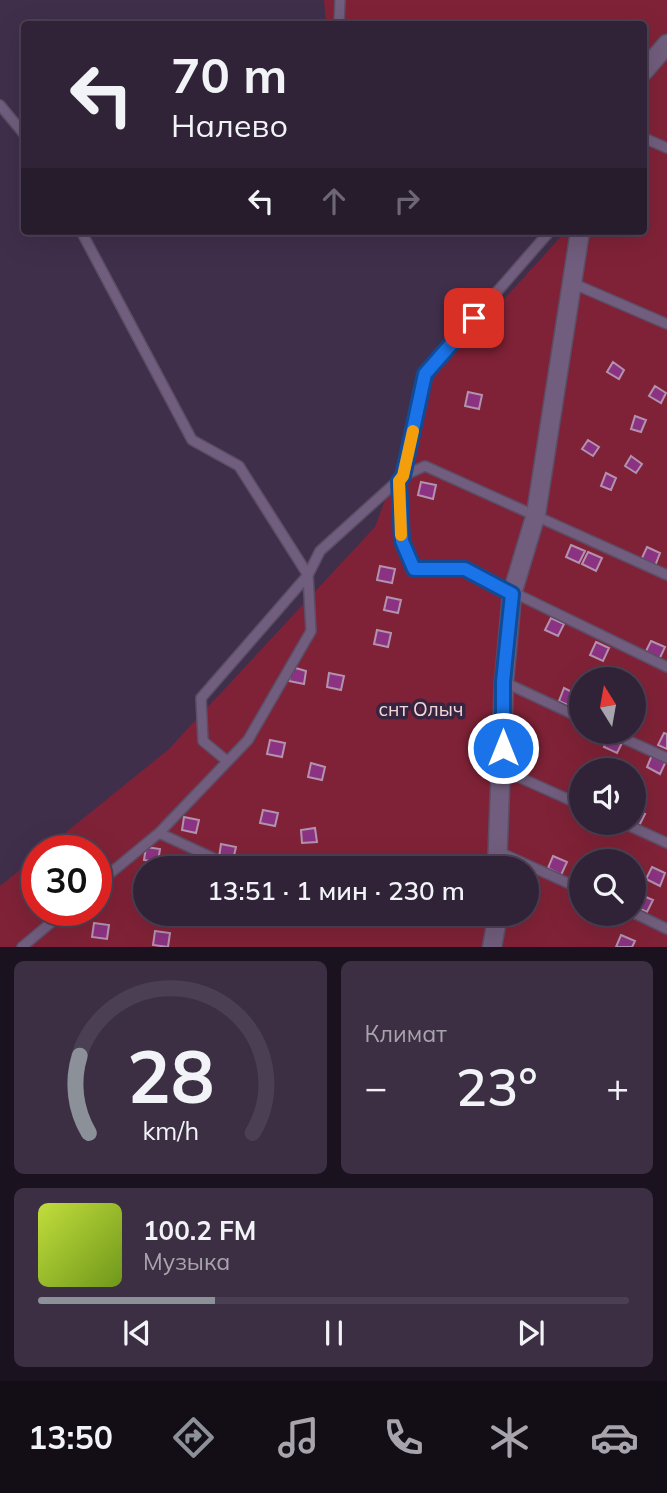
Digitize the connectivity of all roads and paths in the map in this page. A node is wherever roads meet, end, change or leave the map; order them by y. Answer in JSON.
{"nodes":[{"id":1,"x":340,"y":0,"type":"edge"},
{"id":2,"x":339,"y":21,"type":"edge"},
{"id":3,"x":667,"y":44,"type":"edge"},
{"id":4,"x":647,"y":67,"type":"edge"},
{"id":5,"x":0,"y":105,"type":"edge"},
{"id":6,"x":21,"y":130,"type":"edge"},
{"id":7,"x":647,"y":139,"type":"edge"},
{"id":8,"x":667,"y":148,"type":"edge"},
{"id":9,"x":83,"y":235,"type":"edge"},
{"id":10,"x":547,"y":235,"type":"edge"},
{"id":11,"x":579,"y":235,"type":"edge"},
{"id":12,"x":572,"y":283,"type":"junction"},
{"id":13,"x":667,"y":324,"type":"edge"},
{"id":14,"x":401,"y":479,"type":"junction"},
{"id":15,"x":536,"y":514,"type":"junction"},
{"id":16,"x":308,"y":575,"type":"junction"},
{"id":17,"x":667,"y":575,"type":"edge"},
{"id":18,"x":512,"y":594,"type":"junction"},
{"id":19,"x":667,"y":667,"type":"edge"},
{"id":20,"x":503,"y":682,"type":"junction"},
{"id":21,"x":569,"y":712,"type":"edge"},
{"id":22,"x":636,"y":744,"type":"edge"},
{"id":23,"x":667,"y":758,"type":"edge"},
{"id":24,"x":227,"y":761,"type":"junction"},
{"id":25,"x":503,"y":770,"type":"junction"},
{"id":26,"x":569,"y":800,"type":"edge"},
{"id":27,"x":159,"y":833,"type":"junction"},
{"id":28,"x":646,"y":833,"type":"edge"},
{"id":29,"x":667,"y":843,"type":"edge"},
{"id":30,"x":209,"y":856,"type":"edge"},
{"id":31,"x":497,"y":856,"type":"edge"},
{"id":32,"x":112,"y":872,"type":"edge"},
{"id":33,"x":539,"y":874,"type":"edge"},
{"id":34,"x":569,"y":885,"type":"edge"},
{"id":35,"x":646,"y":919,"type":"edge"},
{"id":36,"x":47,"y":926,"type":"edge"},
{"id":37,"x":496,"y":926,"type":"edge"},
{"id":38,"x":667,"y":929,"type":"edge"},
{"id":39,"x":22,"y":947,"type":"edge"},
{"id":40,"x":492,"y":947,"type":"edge"}],
"edges":[{"from":1,"to":2,"type":"lane"},
{"from":3,"to":4,"type":"street"},
{"from":5,"to":6,"type":"lane"},
{"from":7,"to":8,"type":"lane"},
{"from":9,"to":16,"type":"lane"},
{"from":10,"to":14,"type":"lane"},
{"from":11,"to":12,"type":"street"},
{"from":12,"to":13,"type":"lane"},
{"from":12,"to":15,"type":"street"},
{"from":14,"to":15,"type":"lane"},
{"from":14,"to":16,"type":"lane"},
{"from":14,"to":18,"type":"lane"},
{"from":15,"to":17,"type":"lane"},
{"from":15,"to":18,"type":"street"},
{"from":16,"to":24,"type":"lane"},
{"from":16,"to":24,"type":"lane"},
{"from":18,"to":19,"type":"lane"},
{"from":18,"to":20,"type":"street"},
{"from":20,"to":21,"type":"lane"},
{"from":20,"to":25,"type":"street"},
{"from":22,"to":23,"type":"lane"},
{"from":24,"to":27,"type":"lane"},
{"from":25,"to":26,"type":"lane"},
{"from":25,"to":31,"type":"street"},
{"from":27,"to":30,"type":"lane"},
{"from":27,"to":32,"type":"lane"},
{"from":28,"to":29,"type":"lane"},
{"from":33,"to":34,"type":"lane"},
{"from":35,"to":38,"type":"lane"},
{"from":36,"to":39,"type":"lane"},
{"from":37,"to":40,"type":"street"}]}
